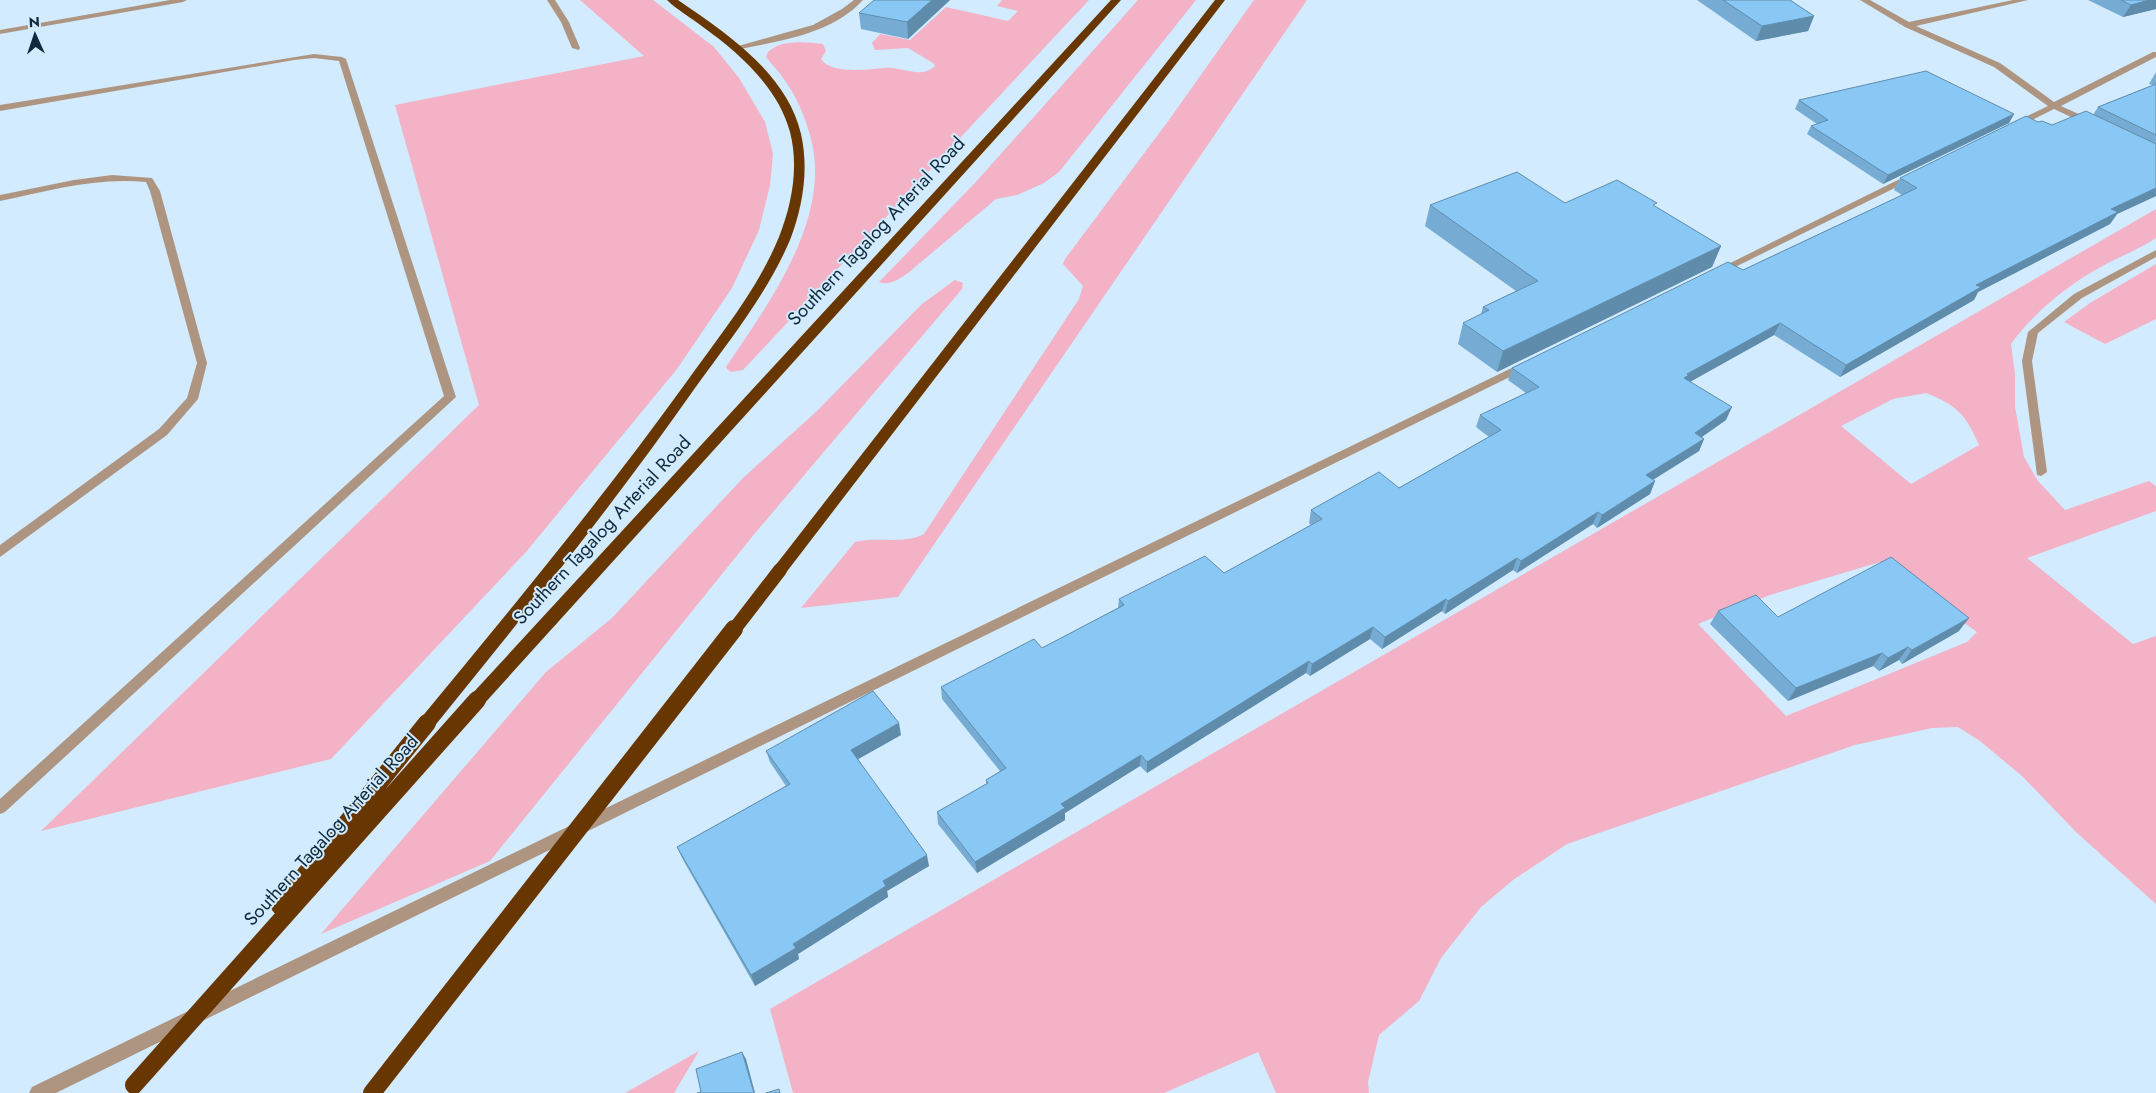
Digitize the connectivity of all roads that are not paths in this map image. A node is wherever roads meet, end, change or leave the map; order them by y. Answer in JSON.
{"nodes":[{"id":1,"x":182,"y":0,"type":"edge"},
{"id":2,"x":551,"y":0,"type":"edge"},
{"id":3,"x":672,"y":0,"type":"edge"},
{"id":4,"x":859,"y":0,"type":"edge"},
{"id":5,"x":1116,"y":0,"type":"edge"},
{"id":6,"x":1220,"y":0,"type":"edge"},
{"id":7,"x":1864,"y":0,"type":"edge"},
{"id":8,"x":2024,"y":0,"type":"edge"},
{"id":9,"x":1908,"y":25,"type":"junction"},
{"id":10,"x":0,"y":32,"type":"edge"},
{"id":11,"x":576,"y":48,"type":"dead end"},
{"id":12,"x":735,"y":48,"type":"junction"},
{"id":13,"x":2156,"y":54,"type":"edge"},
{"id":14,"x":2054,"y":106,"type":"junction"},
{"id":15,"x":0,"y":108,"type":"edge"},
{"id":16,"x":2010,"y":128,"type":"edge"},
{"id":17,"x":2102,"y":128,"type":"edge"},
{"id":18,"x":1921,"y":172,"type":"edge"},
{"id":19,"x":0,"y":198,"type":"edge"},
{"id":20,"x":2156,"y":253,"type":"edge"},
{"id":21,"x":1707,"y":277,"type":"edge"},
{"id":22,"x":1537,"y":360,"type":"edge"},
{"id":23,"x":2041,"y":472,"type":"dead end"},
{"id":24,"x":0,"y":552,"type":"edge"},
{"id":25,"x":0,"y":808,"type":"edge"},
{"id":26,"x":130,"y":1089,"type":"edge"},
{"id":27,"x":38,"y":1093,"type":"edge"},
{"id":28,"x":372,"y":1093,"type":"edge"}],
"edges":[{"from":1,"to":10,"type":"street"},
{"from":2,"to":11,"type":"street"},
{"from":3,"to":12,"type":"highway"},
{"from":4,"to":12,"type":"street"},
{"from":5,"to":26,"type":"highway","name":"Southern Tagalog Arterial Road","bridge":true},
{"from":6,"to":28,"type":"highway","bridge":true},
{"from":7,"to":9,"type":"street"},
{"from":8,"to":9,"type":"street"},
{"from":9,"to":14,"type":"street"},
{"from":12,"to":26,"type":"highway","bridge":true},
{"from":13,"to":14,"type":"street"},
{"from":14,"to":16,"type":"street"},
{"from":14,"to":17,"type":"street"},
{"from":15,"to":25,"type":"street"},
{"from":18,"to":21,"type":"street"},
{"from":19,"to":24,"type":"street"},
{"from":20,"to":23,"type":"street"},
{"from":22,"to":27,"type":"street"}]}
